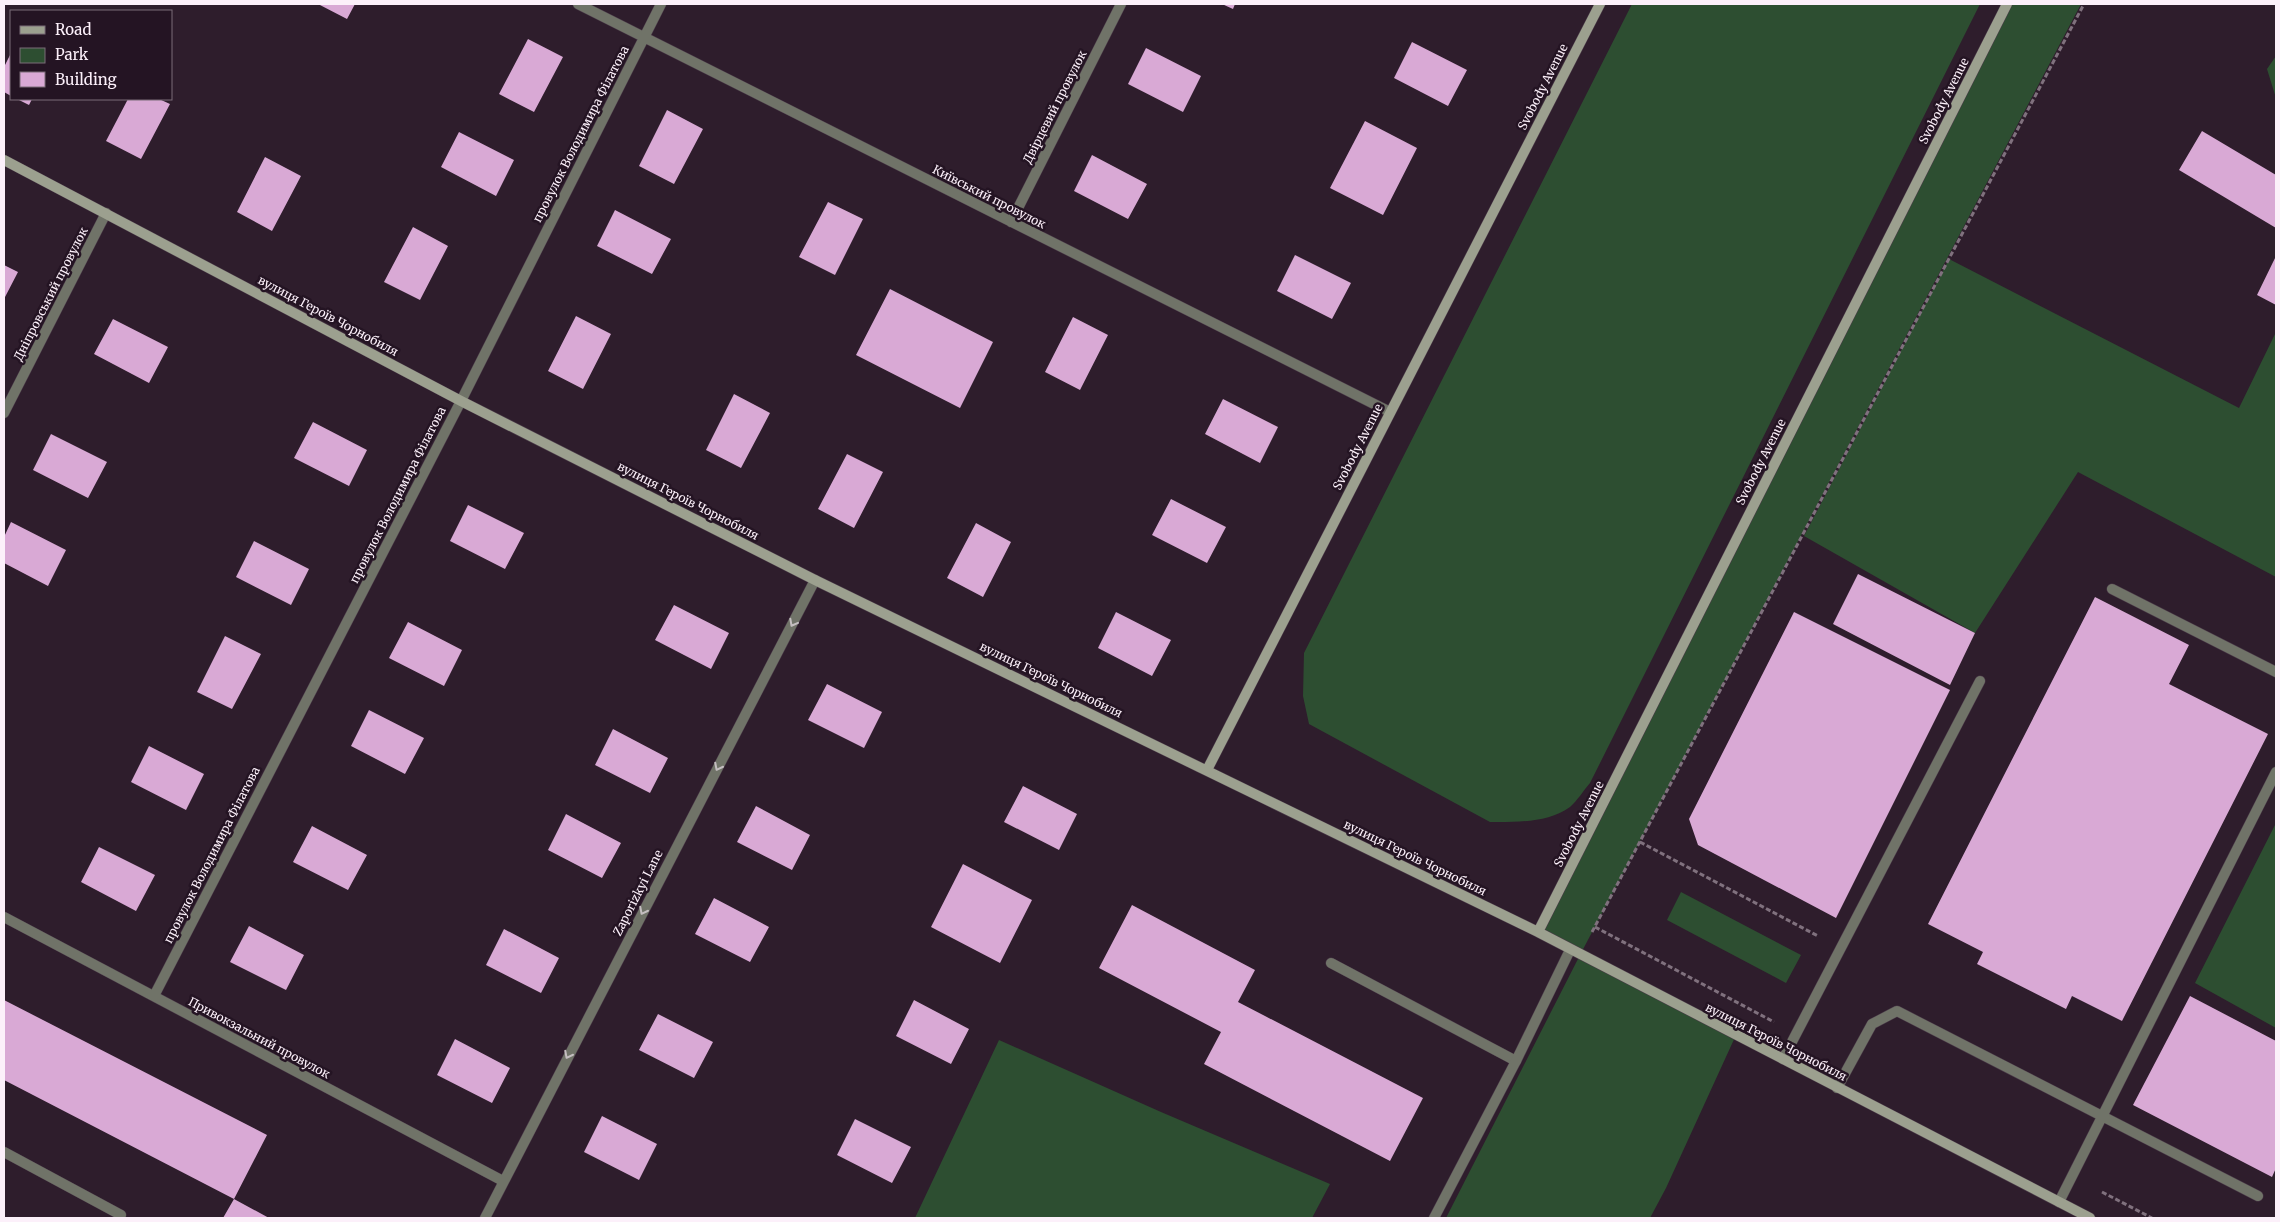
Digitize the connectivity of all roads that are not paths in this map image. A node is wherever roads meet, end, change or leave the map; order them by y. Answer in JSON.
{"nodes":[{"id":1,"x":578,"y":4,"type":"edge"},
{"id":2,"x":661,"y":4,"type":"edge"},
{"id":3,"x":1121,"y":4,"type":"edge"},
{"id":4,"x":1600,"y":4,"type":"edge"},
{"id":5,"x":2007,"y":4,"type":"edge"},
{"id":6,"x":644,"y":37,"type":"junction"},
{"id":7,"x":4,"y":160,"type":"edge"},
{"id":8,"x":106,"y":213,"type":"junction"},
{"id":9,"x":1011,"y":222,"type":"junction"},
{"id":10,"x":460,"y":401,"type":"junction"},
{"id":11,"x":1390,"y":412,"type":"junction"},
{"id":12,"x":4,"y":413,"type":"edge"},
{"id":13,"x":815,"y":580,"type":"junction"},
{"id":14,"x":2112,"y":589,"type":"dead end"},
{"id":15,"x":2276,"y":672,"type":"edge"},
{"id":16,"x":1980,"y":681,"type":"dead end"},
{"id":17,"x":1207,"y":770,"type":"junction"},
{"id":18,"x":2276,"y":772,"type":"edge"},
{"id":19,"x":4,"y":917,"type":"edge"},
{"id":20,"x":1538,"y":932,"type":"junction"},
{"id":21,"x":1570,"y":950,"type":"junction"},
{"id":22,"x":1331,"y":963,"type":"dead end"},
{"id":23,"x":154,"y":996,"type":"junction"},
{"id":24,"x":1783,"y":1060,"type":"junction"},
{"id":25,"x":1516,"y":1061,"type":"junction"},
{"id":26,"x":1837,"y":1088,"type":"junction"},
{"id":27,"x":4,"y":1152,"type":"edge"},
{"id":28,"x":502,"y":1180,"type":"junction"},
{"id":29,"x":2258,"y":1196,"type":"dead end"},
{"id":30,"x":2059,"y":1202,"type":"junction"},
{"id":31,"x":119,"y":1218,"type":"edge"},
{"id":32,"x":485,"y":1218,"type":"edge"},
{"id":33,"x":1434,"y":1218,"type":"edge"},
{"id":34,"x":2090,"y":1218,"type":"edge"}],
"edges":[{"from":1,"to":6,"type":"street","name":"Київський провулок"},
{"from":2,"to":6,"type":"street","name":"провулок Володимира Філатова"},
{"from":3,"to":9,"type":"street","name":"Двірцевий провулок"},
{"from":4,"to":11,"type":"street","name":"Svobody Avenue"},
{"from":5,"to":20,"type":"street","name":"Svobody Avenue"},
{"from":6,"to":9,"type":"street","name":"Київський провулок"},
{"from":6,"to":10,"type":"street","name":"провулок Володимира Філатова"},
{"from":7,"to":8,"type":"street","name":"вулиця Героїв Чорнобиля"},
{"from":8,"to":10,"type":"street","name":"вулиця Героїв Чорнобиля"},
{"from":8,"to":12,"type":"street","name":"Дніпровський провулок"},
{"from":9,"to":11,"type":"street","name":"Київський провулок"},
{"from":10,"to":13,"type":"street","name":"вулиця Героїв Чорнобиля"},
{"from":10,"to":23,"type":"street","name":"провулок Володимира Філатова"},
{"from":11,"to":17,"type":"street","name":"Svobody Avenue"},
{"from":13,"to":17,"type":"street","name":"вулиця Героїв Чорнобиля"},
{"from":13,"to":28,"type":"street","name":"Zaporizkyi Lane","one_way":true},
{"from":14,"to":15,"type":"street"},
{"from":16,"to":24,"type":"street"},
{"from":17,"to":20,"type":"street","name":"вулиця Героїв Чорнобиля"},
{"from":18,"to":30,"type":"street"},
{"from":19,"to":23,"type":"street","name":"Привокзальний провулок"},
{"from":20,"to":21,"type":"street","name":"вулиця Героїв Чорнобиля"},
{"from":21,"to":24,"type":"street","name":"вулиця Героїв Чорнобиля"},
{"from":21,"to":25,"type":"street"},
{"from":22,"to":25,"type":"street"},
{"from":23,"to":28,"type":"street","name":"Привокзальний провулок"},
{"from":24,"to":26,"type":"street","name":"вулиця Героїв Чорнобиля"},
{"from":25,"to":33,"type":"street"},
{"from":26,"to":29,"type":"street"},
{"from":26,"to":30,"type":"street","name":"вулиця Героїв Чорнобиля"},
{"from":27,"to":31,"type":"street"},
{"from":28,"to":32,"type":"street","name":"Zaporizkyi Lane"},
{"from":30,"to":34,"type":"street","name":"вулиця Героїв Чорнобиля"}]}
